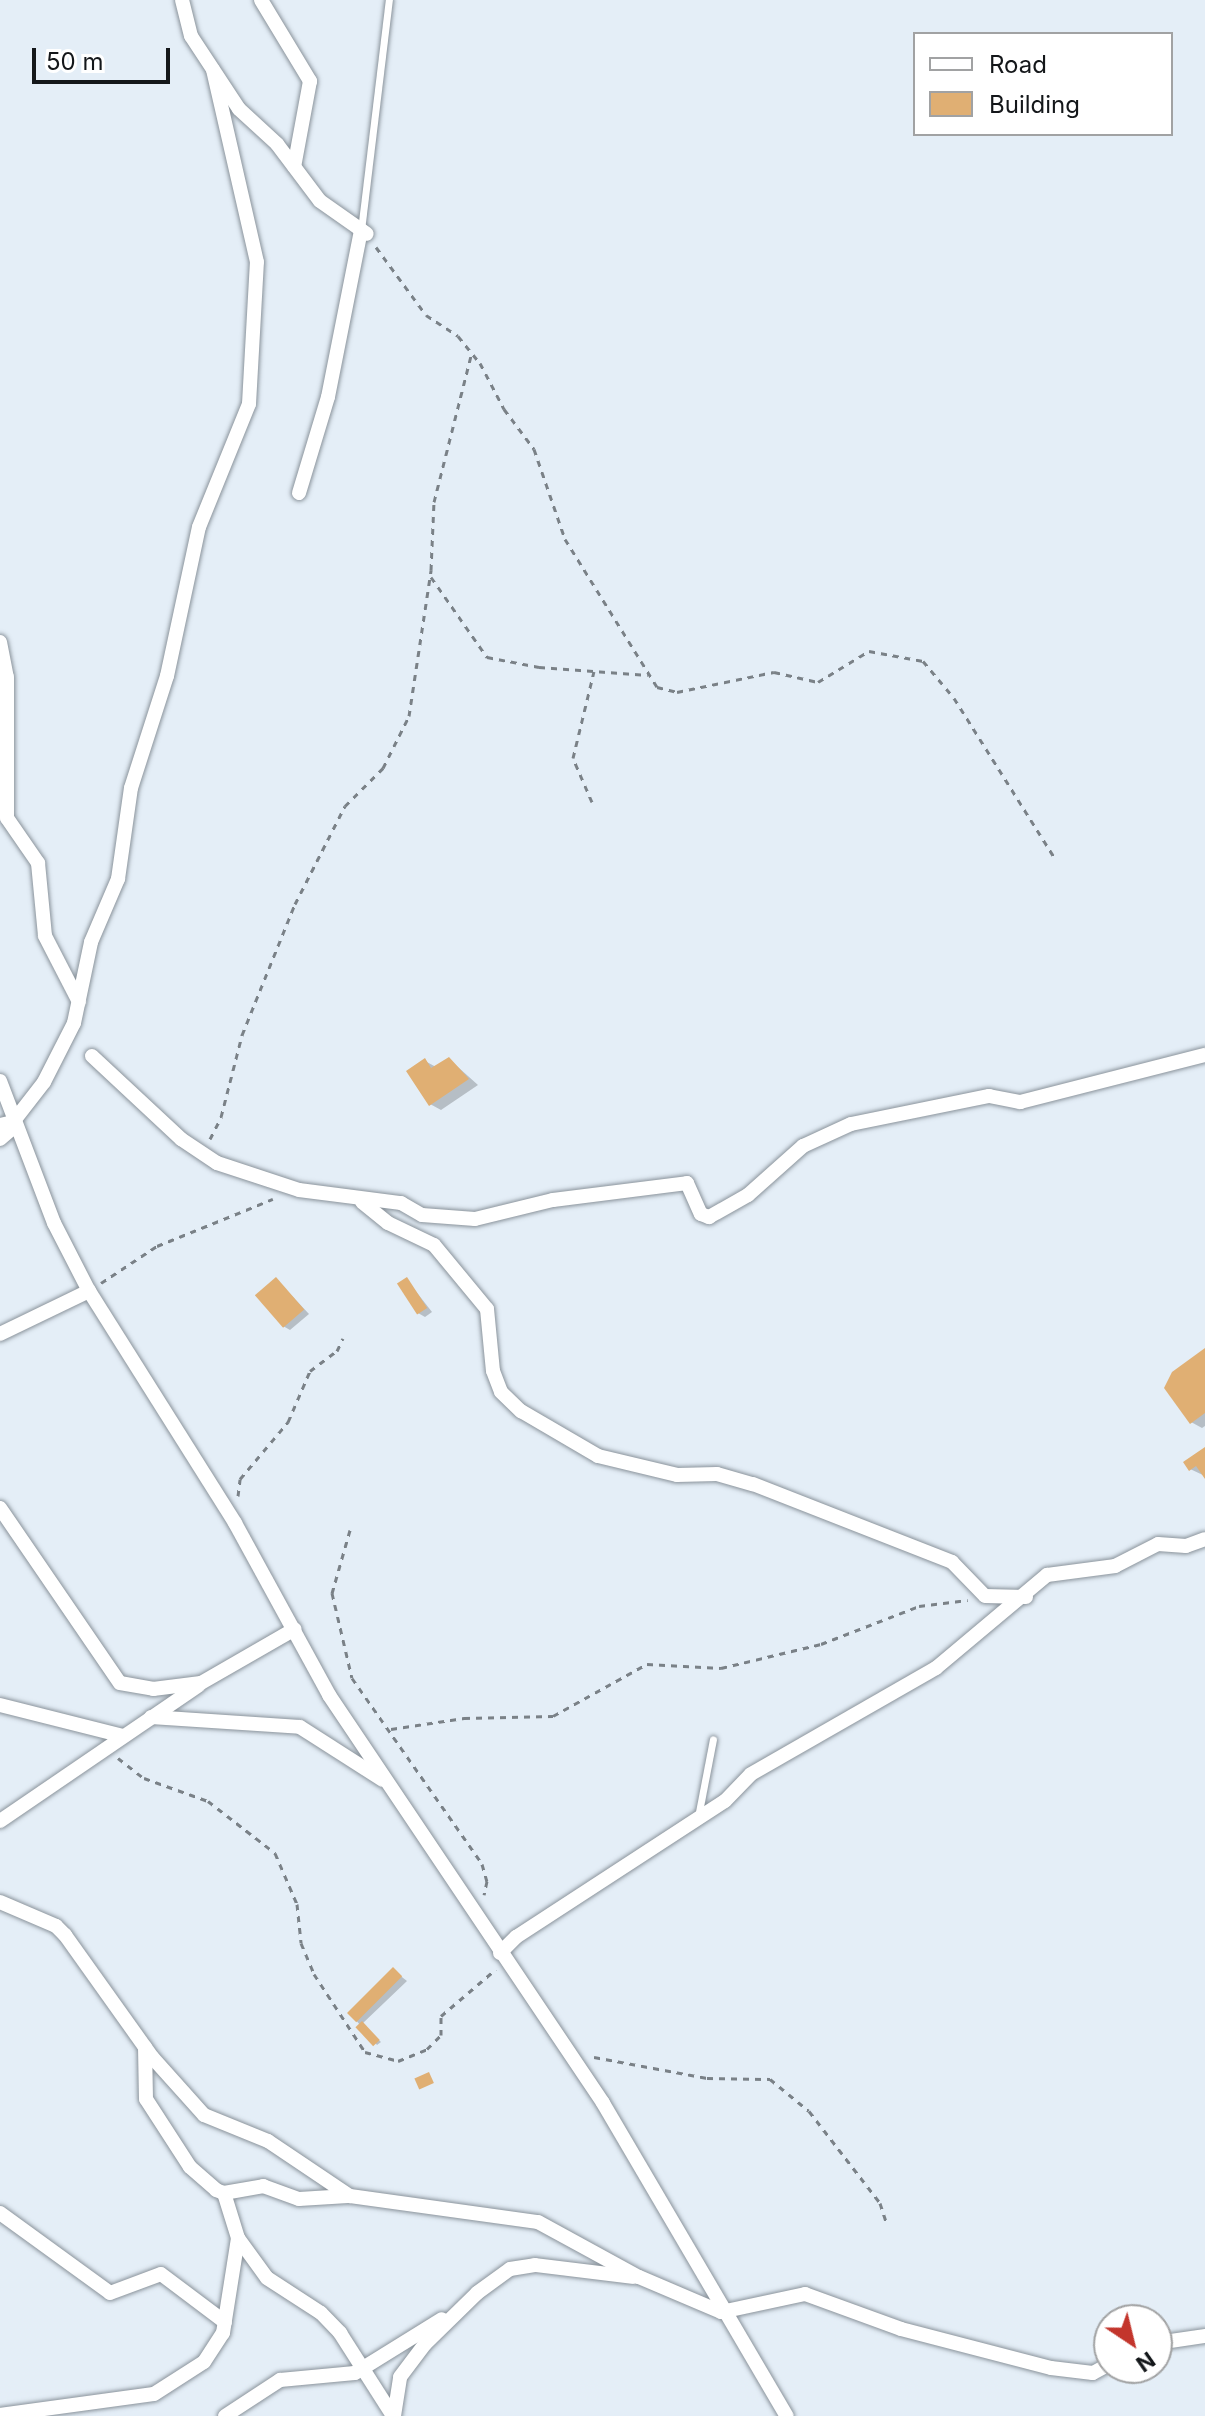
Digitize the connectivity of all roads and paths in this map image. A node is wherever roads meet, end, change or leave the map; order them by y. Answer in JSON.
{"nodes":[{"id":1,"x":182,"y":0,"type":"edge"},
{"id":2,"x":261,"y":0,"type":"edge"},
{"id":3,"x":389,"y":0,"type":"edge"},
{"id":4,"x":213,"y":70,"type":"junction"},
{"id":5,"x":294,"y":167,"type":"junction"},
{"id":6,"x":364,"y":232,"type":"junction"},
{"id":7,"x":472,"y":352,"type":"junction"},
{"id":8,"x":299,"y":493,"type":"dead end"},
{"id":9,"x":429,"y":576,"type":"junction"},
{"id":10,"x":0,"y":642,"type":"edge"},
{"id":11,"x":594,"y":671,"type":"junction"},
{"id":12,"x":648,"y":675,"type":"junction"},
{"id":13,"x":592,"y":802,"type":"dead end"},
{"id":14,"x":1054,"y":857,"type":"dead end"},
{"id":15,"x":79,"y":1003,"type":"junction"},
{"id":16,"x":1205,"y":1055,"type":"edge"},
{"id":17,"x":92,"y":1056,"type":"dead end"},
{"id":18,"x":0,"y":1081,"type":"edge"},
{"id":19,"x":9,"y":1124,"type":"edge"},
{"id":20,"x":0,"y":1139,"type":"edge"},
{"id":21,"x":201,"y":1154,"type":"junction"},
{"id":22,"x":299,"y":1190,"type":"junction"},
{"id":23,"x":362,"y":1202,"type":"junction"},
{"id":24,"x":89,"y":1291,"type":"junction"},
{"id":25,"x":0,"y":1334,"type":"edge"},
{"id":26,"x":343,"y":1338,"type":"dead end"},
{"id":27,"x":0,"y":1508,"type":"edge"},
{"id":28,"x":235,"y":1523,"type":"junction"},
{"id":29,"x":350,"y":1530,"type":"dead end"},
{"id":30,"x":1205,"y":1539,"type":"edge"},
{"id":31,"x":1026,"y":1597,"type":"junction"},
{"id":32,"x":994,"y":1598,"type":"junction"},
{"id":33,"x":295,"y":1629,"type":"junction"},
{"id":34,"x":201,"y":1683,"type":"junction"},
{"id":35,"x":0,"y":1705,"type":"edge"},
{"id":36,"x":151,"y":1717,"type":"junction"},
{"id":37,"x":391,"y":1729,"type":"junction"},
{"id":38,"x":123,"y":1736,"type":"junction"},
{"id":39,"x":713,"y":1739,"type":"dead end"},
{"id":40,"x":105,"y":1748,"type":"junction"},
{"id":41,"x":387,"y":1783,"type":"junction"},
{"id":42,"x":698,"y":1819,"type":"junction"},
{"id":43,"x":0,"y":1821,"type":"edge"},
{"id":44,"x":0,"y":1902,"type":"edge"},
{"id":45,"x":476,"y":1917,"type":"junction"},
{"id":46,"x":500,"y":1953,"type":"junction"},
{"id":47,"x":513,"y":1972,"type":"junction"},
{"id":48,"x":145,"y":2047,"type":"junction"},
{"id":49,"x":574,"y":2061,"type":"junction"},
{"id":50,"x":224,"y":2193,"type":"junction"},
{"id":51,"x":350,"y":2196,"type":"junction"},
{"id":52,"x":0,"y":2213,"type":"edge"},
{"id":53,"x":886,"y":2222,"type":"dead end"},
{"id":54,"x":238,"y":2238,"type":"junction"},
{"id":55,"x":639,"y":2277,"type":"junction"},
{"id":56,"x":463,"y":2306,"type":"junction"},
{"id":57,"x":721,"y":2312,"type":"junction"},
{"id":58,"x":225,"y":2322,"type":"junction"},
{"id":59,"x":1205,"y":2336,"type":"edge"},
{"id":60,"x":1173,"y":2341,"type":"edge"},
{"id":61,"x":363,"y":2368,"type":"junction"},
{"id":62,"x":1093,"y":2373,"type":"edge"},
{"id":63,"x":0,"y":2415,"type":"edge"},
{"id":64,"x":225,"y":2416,"type":"edge"},
{"id":65,"x":394,"y":2416,"type":"edge"},
{"id":66,"x":787,"y":2416,"type":"edge"}],
"edges":[{"from":1,"to":4,"type":"street"},
{"from":2,"to":5,"type":"street"},
{"from":3,"to":6,"type":"lane"},
{"from":4,"to":5,"type":"street"},
{"from":4,"to":15,"type":"street"},
{"from":5,"to":6,"type":"street"},
{"from":6,"to":7,"type":"path"},
{"from":6,"to":8,"type":"street"},
{"from":7,"to":9,"type":"path"},
{"from":7,"to":12,"type":"path"},
{"from":9,"to":11,"type":"path"},
{"from":9,"to":21,"type":"path"},
{"from":10,"to":15,"type":"street"},
{"from":11,"to":12,"type":"path"},
{"from":11,"to":13,"type":"path"},
{"from":12,"to":14,"type":"path"},
{"from":15,"to":19,"type":"street"},
{"from":16,"to":23,"type":"street"},
{"from":17,"to":21,"type":"street"},
{"from":18,"to":19,"type":"street"},
{"from":19,"to":20,"type":"street"},
{"from":19,"to":24,"type":"street"},
{"from":21,"to":22,"type":"street"},
{"from":22,"to":23,"type":"street"},
{"from":22,"to":24,"type":"path"},
{"from":23,"to":32,"type":"street"},
{"from":24,"to":25,"type":"street"},
{"from":24,"to":28,"type":"street"},
{"from":26,"to":28,"type":"path"},
{"from":27,"to":34,"type":"street"},
{"from":28,"to":33,"type":"street"},
{"from":29,"to":37,"type":"path"},
{"from":30,"to":31,"type":"street"},
{"from":31,"to":32,"type":"street"},
{"from":31,"to":42,"type":"street"},
{"from":32,"to":37,"type":"path"},
{"from":33,"to":34,"type":"street"},
{"from":33,"to":41,"type":"street"},
{"from":34,"to":36,"type":"street"},
{"from":35,"to":38,"type":"street"},
{"from":36,"to":38,"type":"street"},
{"from":36,"to":41,"type":"street"},
{"from":37,"to":45,"type":"path"},
{"from":38,"to":40,"type":"street"},
{"from":39,"to":42,"type":"lane"},
{"from":40,"to":43,"type":"street"},
{"from":40,"to":47,"type":"path"},
{"from":41,"to":45,"type":"street"},
{"from":42,"to":46,"type":"street"},
{"from":44,"to":48,"type":"street"},
{"from":45,"to":46,"type":"street"},
{"from":46,"to":47,"type":"street"},
{"from":47,"to":49,"type":"street"},
{"from":48,"to":50,"type":"street"},
{"from":48,"to":51,"type":"street"},
{"from":49,"to":53,"type":"path"},
{"from":49,"to":57,"type":"street"},
{"from":50,"to":51,"type":"street"},
{"from":50,"to":54,"type":"street"},
{"from":51,"to":55,"type":"street"},
{"from":52,"to":58,"type":"street"},
{"from":54,"to":58,"type":"street"},
{"from":54,"to":61,"type":"street"},
{"from":55,"to":56,"type":"street"},
{"from":55,"to":57,"type":"street"},
{"from":56,"to":61,"type":"street"},
{"from":56,"to":65,"type":"street"},
{"from":57,"to":62,"type":"street"},
{"from":57,"to":66,"type":"street"},
{"from":58,"to":63,"type":"street"},
{"from":59,"to":60,"type":"street"},
{"from":61,"to":64,"type":"street"},
{"from":61,"to":65,"type":"street"}]}
